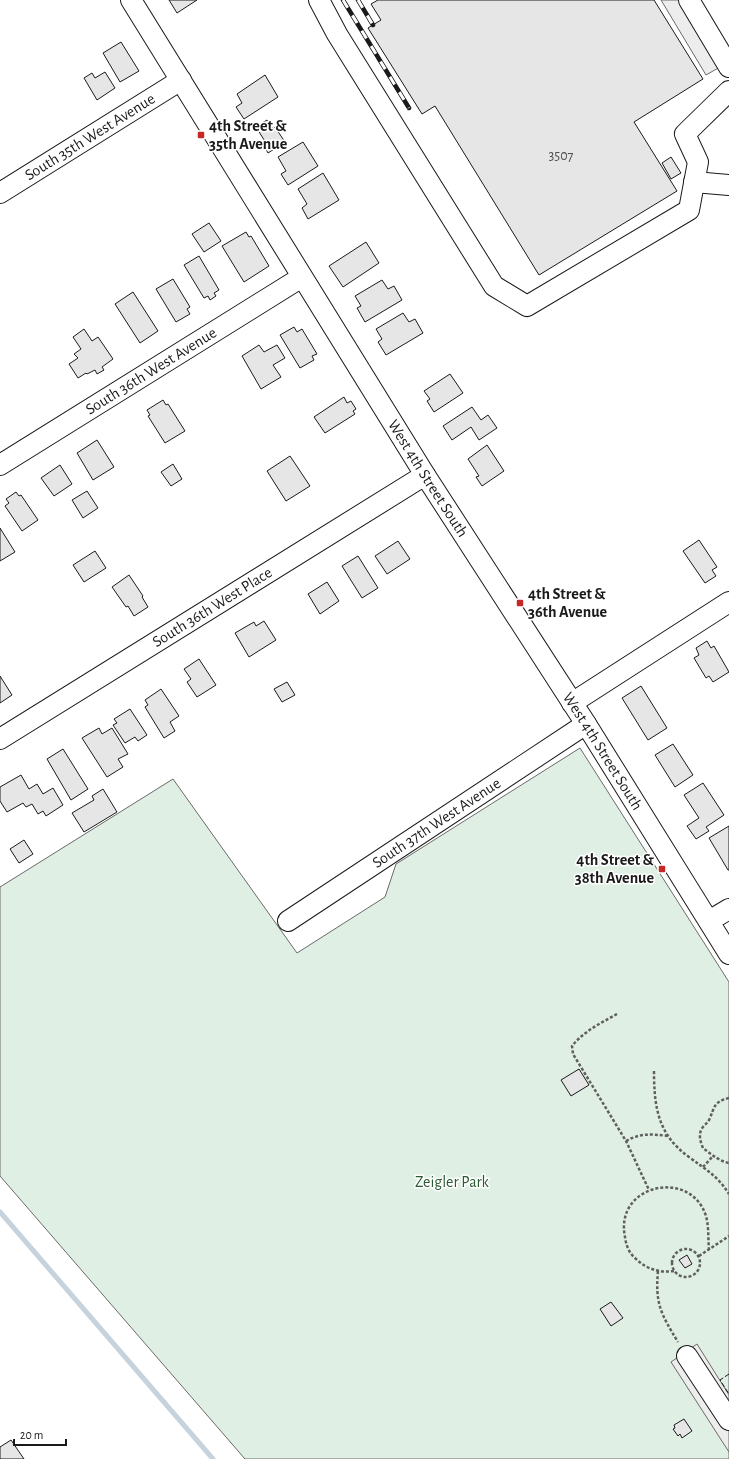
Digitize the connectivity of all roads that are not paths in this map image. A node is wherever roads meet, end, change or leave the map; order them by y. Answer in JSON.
{"nodes":[{"id":1,"x":131,"y":0,"type":"edge"},
{"id":2,"x":319,"y":0,"type":"edge"},
{"id":3,"x":689,"y":0,"type":"edge"},
{"id":4,"x":729,"y":67,"type":"edge"},
{"id":5,"x":181,"y":80,"type":"junction"},
{"id":6,"x":729,"y":91,"type":"edge"},
{"id":7,"x":694,"y":182,"type":"junction"},
{"id":8,"x":729,"y":185,"type":"edge"},
{"id":9,"x":0,"y":193,"type":"edge"},
{"id":10,"x":302,"y":277,"type":"junction"},
{"id":11,"x":0,"y":465,"type":"edge"},
{"id":12,"x":425,"y":475,"type":"junction"},
{"id":13,"x":729,"y":602,"type":"edge"},
{"id":14,"x":572,"y":703,"type":"junction"},
{"id":15,"x":586,"y":724,"type":"junction"},
{"id":16,"x":0,"y":739,"type":"edge"},
{"id":17,"x":729,"y":909,"type":"edge"},
{"id":18,"x":288,"y":921,"type":"dead end"},
{"id":19,"x":709,"y":922,"type":"junction"},
{"id":20,"x":729,"y":954,"type":"edge"},
{"id":21,"x":687,"y":1356,"type":"road end"},
{"id":22,"x":729,"y":1420,"type":"edge"}],
"edges":[{"from":1,"to":5,"type":"street","name":"West 4th Street South"},
{"from":2,"to":7,"type":"street"},
{"from":3,"to":4,"type":"street"},
{"from":5,"to":9,"type":"street","name":"South 35th West Avenue"},
{"from":5,"to":10,"type":"street","name":"West 4th Street South"},
{"from":6,"to":7,"type":"street"},
{"from":7,"to":8,"type":"street"},
{"from":10,"to":11,"type":"street","name":"South 36th West Avenue"},
{"from":10,"to":12,"type":"street","name":"West 4th Street South"},
{"from":12,"to":14,"type":"street","name":"West 4th Street South"},
{"from":12,"to":16,"type":"street","name":"South 36th West Place"},
{"from":13,"to":14,"type":"street"},
{"from":14,"to":15,"type":"street","name":"West 4th Street South"},
{"from":15,"to":18,"type":"street","name":"South 37th West Avenue"},
{"from":15,"to":19,"type":"street","name":"West 4th Street South"},
{"from":17,"to":19,"type":"street"},
{"from":19,"to":20,"type":"street","name":"West 4th Street South"},
{"from":21,"to":22,"type":"street"}]}
